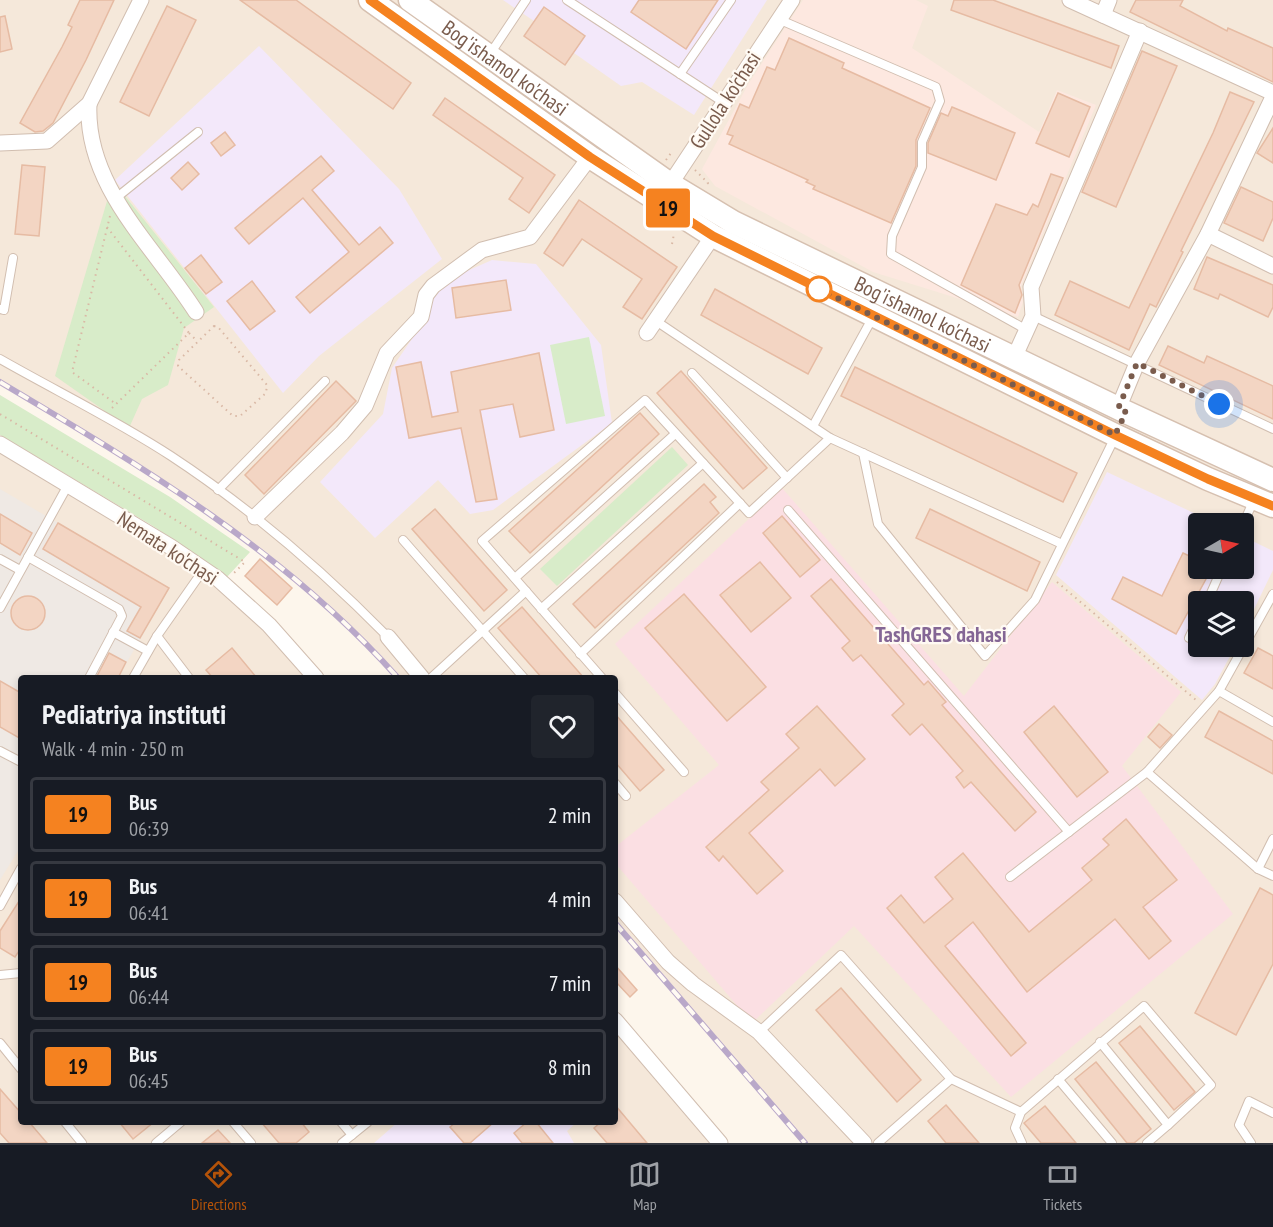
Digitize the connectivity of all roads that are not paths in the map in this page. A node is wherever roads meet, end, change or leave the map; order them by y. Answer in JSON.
{"nodes":[{"id":1,"x":141,"y":0,"type":"edge"},
{"id":2,"x":410,"y":0,"type":"edge"},
{"id":3,"x":526,"y":0,"type":"edge"},
{"id":4,"x":567,"y":0,"type":"edge"},
{"id":5,"x":731,"y":0,"type":"edge"},
{"id":6,"x":792,"y":0,"type":"edge"},
{"id":7,"x":1070,"y":0,"type":"edge"},
{"id":8,"x":1110,"y":0,"type":"edge"},
{"id":9,"x":381,"y":3,"type":"edge"},
{"id":10,"x":1102,"y":15,"type":"junction"},
{"id":11,"x":778,"y":18,"type":"junction"},
{"id":12,"x":1140,"y":31,"type":"junction"},
{"id":13,"x":489,"y":55,"type":"junction"},
{"id":14,"x":680,"y":74,"type":"junction"},
{"id":15,"x":1273,"y":93,"type":"edge"},
{"id":16,"x":1273,"y":97,"type":"edge"},
{"id":17,"x":723,"y":102,"type":"junction"},
{"id":18,"x":89,"y":104,"type":"junction"},
{"id":19,"x":198,"y":132,"type":"dead end"},
{"id":20,"x":0,"y":143,"type":"edge"},
{"id":21,"x":590,"y":157,"type":"junction"},
{"id":22,"x":664,"y":193,"type":"junction"},
{"id":23,"x":116,"y":198,"type":"junction"},
{"id":24,"x":1208,"y":234,"type":"junction"},
{"id":25,"x":713,"y":236,"type":"junction"},
{"id":26,"x":13,"y":258,"type":"dead end"},
{"id":27,"x":1273,"y":266,"type":"edge"},
{"id":28,"x":0,"y":309,"type":"edge"},
{"id":29,"x":196,"y":312,"type":"dead end"},
{"id":30,"x":873,"y":315,"type":"junction"},
{"id":31,"x":1030,"y":323,"type":"junction"},
{"id":32,"x":651,"y":327,"type":"joint"},
{"id":33,"x":1014,"y":358,"type":"junction"},
{"id":34,"x":0,"y":359,"type":"edge"},
{"id":35,"x":1137,"y":363,"type":"junction"},
{"id":36,"x":692,"y":373,"type":"dead end"},
{"id":37,"x":325,"y":381,"type":"dead end"},
{"id":38,"x":1122,"y":410,"type":"junction"},
{"id":39,"x":813,"y":426,"type":"junction"},
{"id":40,"x":1273,"y":429,"type":"edge"},
{"id":41,"x":675,"y":434,"type":"junction"},
{"id":42,"x":1115,"y":435,"type":"junction"},
{"id":43,"x":830,"y":438,"type":"junction"},
{"id":44,"x":0,"y":444,"type":"edge"},
{"id":45,"x":863,"y":453,"type":"junction"},
{"id":46,"x":703,"y":463,"type":"junction"},
{"id":47,"x":787,"y":478,"type":"junction"},
{"id":48,"x":1273,"y":480,"type":"edge"},
{"id":49,"x":68,"y":485,"type":"junction"},
{"id":50,"x":218,"y":490,"type":"junction"},
{"id":51,"x":1264,"y":502,"type":"edge"},
{"id":52,"x":740,"y":503,"type":"junction"},
{"id":53,"x":788,"y":510,"type":"dead end"},
{"id":54,"x":1254,"y":513,"type":"edge"},
{"id":55,"x":255,"y":517,"type":"junction"},
{"id":56,"x":403,"y":540,"type":"dead end"},
{"id":57,"x":1062,"y":544,"type":"junction"},
{"id":58,"x":28,"y":557,"type":"junction"},
{"id":59,"x":0,"y":559,"type":"edge"},
{"id":60,"x":204,"y":569,"type":"junction"},
{"id":61,"x":21,"y":570,"type":"junction"},
{"id":62,"x":515,"y":578,"type":"junction"},
{"id":63,"x":526,"y":591,"type":"junction"},
{"id":64,"x":1273,"y":594,"type":"edge"},
{"id":65,"x":0,"y":608,"type":"edge"},
{"id":66,"x":541,"y":609,"type":"junction"},
{"id":67,"x":1264,"y":612,"type":"junction"},
{"id":68,"x":1273,"y":617,"type":"edge"},
{"id":69,"x":113,"y":632,"type":"junction"},
{"id":70,"x":157,"y":636,"type":"junction"},
{"id":71,"x":388,"y":637,"type":"joint"},
{"id":72,"x":148,"y":651,"type":"junction"},
{"id":73,"x":580,"y":654,"type":"junction"},
{"id":74,"x":91,"y":675,"type":"edge"},
{"id":75,"x":135,"y":675,"type":"edge"},
{"id":76,"x":187,"y":675,"type":"edge"},
{"id":77,"x":313,"y":675,"type":"edge"},
{"id":78,"x":420,"y":675,"type":"edge"},
{"id":79,"x":434,"y":675,"type":"edge"},
{"id":80,"x":521,"y":675,"type":"edge"},
{"id":81,"x":599,"y":675,"type":"edge"},
{"id":82,"x":1219,"y":690,"type":"junction"},
{"id":83,"x":618,"y":696,"type":"edge"},
{"id":84,"x":1273,"y":722,"type":"edge"},
{"id":85,"x":0,"y":751,"type":"edge"},
{"id":86,"x":18,"y":760,"type":"edge"},
{"id":87,"x":684,"y":772,"type":"dead end"},
{"id":88,"x":1147,"y":772,"type":"junction"},
{"id":89,"x":618,"y":787,"type":"edge"},
{"id":90,"x":626,"y":796,"type":"dead end"},
{"id":91,"x":1069,"y":832,"type":"junction"},
{"id":92,"x":1273,"y":839,"type":"edge"},
{"id":93,"x":1258,"y":869,"type":"junction"},
{"id":94,"x":18,"y":873,"type":"edge"},
{"id":95,"x":1273,"y":876,"type":"edge"},
{"id":96,"x":1010,"y":877,"type":"dead end"},
{"id":97,"x":618,"y":904,"type":"edge"},
{"id":98,"x":0,"y":906,"type":"edge"},
{"id":99,"x":18,"y":974,"type":"edge"},
{"id":100,"x":0,"y":975,"type":"edge"},
{"id":101,"x":618,"y":1024,"type":"edge"},
{"id":102,"x":759,"y":1032,"type":"junction"},
{"id":103,"x":1100,"y":1042,"type":"junction"},
{"id":104,"x":0,"y":1043,"type":"edge"},
{"id":105,"x":18,"y":1065,"type":"edge"},
{"id":106,"x":951,"y":1079,"type":"junction"},
{"id":107,"x":1058,"y":1079,"type":"junction"},
{"id":108,"x":1021,"y":1112,"type":"junction"},
{"id":109,"x":1273,"y":1113,"type":"edge"},
{"id":110,"x":67,"y":1125,"type":"edge"},
{"id":111,"x":177,"y":1125,"type":"edge"},
{"id":112,"x":236,"y":1125,"type":"edge"},
{"id":113,"x":344,"y":1125,"type":"edge"},
{"id":114,"x":364,"y":1125,"type":"edge"},
{"id":115,"x":1168,"y":1125,"type":"junction"},
{"id":116,"x":352,"y":1135,"type":"junction"},
{"id":117,"x":1248,"y":1142,"type":"edge"},
{"id":118,"x":82,"y":1143,"type":"edge"},
{"id":119,"x":156,"y":1143,"type":"edge"},
{"id":120,"x":251,"y":1143,"type":"edge"},
{"id":121,"x":342,"y":1143,"type":"edge"},
{"id":122,"x":720,"y":1143,"type":"edge"},
{"id":123,"x":864,"y":1143,"type":"edge"},
{"id":124,"x":878,"y":1143,"type":"edge"},
{"id":125,"x":1022,"y":1143,"type":"edge"},
{"id":126,"x":1112,"y":1143,"type":"edge"},
{"id":127,"x":1147,"y":1143,"type":"edge"}],
"edges":[{"from":1,"to":18,"type":"street"},
{"from":2,"to":13,"type":"main road","name":"Bog'ishamol ko'chasi"},
{"from":3,"to":13,"type":"lane"},
{"from":4,"to":14,"type":"lane"},
{"from":5,"to":14,"type":"lane"},
{"from":6,"to":11,"type":"street","name":"Gullola ko'chasi"},
{"from":7,"to":10,"type":"street"},
{"from":8,"to":10,"type":"street"},
{"from":9,"to":21,"type":"main road","name":"Bog'ishamol ko'chasi"},
{"from":10,"to":12,"type":"street"},
{"from":11,"to":17,"type":"street","name":"Gullola ko'chasi"},
{"from":11,"to":31,"type":"lane"},
{"from":12,"to":15,"type":"street"},
{"from":12,"to":31,"type":"street"},
{"from":13,"to":22,"type":"main road","name":"Bog'ishamol ko'chasi"},
{"from":14,"to":17,"type":"lane"},
{"from":16,"to":24,"type":"street"},
{"from":17,"to":22,"type":"street","name":"Gullola ko'chasi"},
{"from":18,"to":20,"type":"street"},
{"from":18,"to":23,"type":"street"},
{"from":19,"to":23,"type":"lane"},
{"from":21,"to":22,"type":"main road","name":"Bog'ishamol ko'chasi"},
{"from":21,"to":55,"type":"street"},
{"from":22,"to":25,"type":"main road","name":"Bog'ishamol ko'chasi"},
{"from":22,"to":33,"type":"main road","name":"Bog'ishamol ko'chasi"},
{"from":23,"to":29,"type":"street"},
{"from":24,"to":27,"type":"street"},
{"from":24,"to":35,"type":"street"},
{"from":25,"to":30,"type":"main road","name":"Bog'ishamol ko'chasi"},
{"from":25,"to":32,"type":"street"},
{"from":26,"to":28,"type":"lane"},
{"from":30,"to":39,"type":"lane"},
{"from":30,"to":42,"type":"main road","name":"Bog'ishamol ko'chasi"},
{"from":31,"to":33,"type":"street"},
{"from":31,"to":35,"type":"lane"},
{"from":32,"to":39,"type":"lane"},
{"from":33,"to":38,"type":"main road","name":"Bog'ishamol ko'chasi"},
{"from":34,"to":50,"type":"lane"},
{"from":35,"to":38,"type":"street"},
{"from":35,"to":40,"type":"lane"},
{"from":36,"to":47,"type":"lane"},
{"from":37,"to":50,"type":"lane"},
{"from":38,"to":42,"type":"main road"},
{"from":38,"to":48,"type":"main road","name":"Bog'ishamol ko'chasi"},
{"from":39,"to":43,"type":"lane"},
{"from":41,"to":46,"type":"lane"},
{"from":41,"to":62,"type":"lane"},
{"from":41,"to":62,"type":"lane"},
{"from":42,"to":51,"type":"main road","name":"Bog'ishamol ko'chasi"},
{"from":42,"to":57,"type":"lane"},
{"from":43,"to":45,"type":"lane"},
{"from":43,"to":47,"type":"lane"},
{"from":44,"to":49,"type":"street","name":"Nemata ko'chasi"},
{"from":45,"to":57,"type":"lane"},
{"from":45,"to":57,"type":"lane"},
{"from":46,"to":52,"type":"lane"},
{"from":46,"to":66,"type":"lane"},
{"from":47,"to":52,"type":"lane"},
{"from":49,"to":58,"type":"lane"},
{"from":49,"to":60,"type":"street","name":"Nemata ko'chasi"},
{"from":50,"to":55,"type":"lane"},
{"from":51,"to":54,"type":"lane"},
{"from":52,"to":73,"type":"lane"},
{"from":53,"to":91,"type":"lane"},
{"from":55,"to":71,"type":"lane"},
{"from":56,"to":80,"type":"lane"},
{"from":58,"to":61,"type":"lane"},
{"from":58,"to":69,"type":"lane"},
{"from":59,"to":61,"type":"lane"},
{"from":60,"to":70,"type":"lane"},
{"from":60,"to":77,"type":"street","name":"Nemata ko'chasi"},
{"from":61,"to":65,"type":"lane"},
{"from":62,"to":63,"type":"lane"},
{"from":63,"to":66,"type":"lane"},
{"from":63,"to":79,"type":"lane"},
{"from":64,"to":67,"type":"lane"},
{"from":66,"to":73,"type":"lane"},
{"from":67,"to":68,"type":"lane"},
{"from":67,"to":82,"type":"lane"},
{"from":69,"to":72,"type":"lane"},
{"from":69,"to":74,"type":"lane"},
{"from":70,"to":72,"type":"lane"},
{"from":70,"to":76,"type":"lane"},
{"from":71,"to":78,"type":"street"},
{"from":72,"to":75,"type":"lane"},
{"from":73,"to":81,"type":"lane"},
{"from":82,"to":84,"type":"lane"},
{"from":82,"to":88,"type":"lane"},
{"from":83,"to":87,"type":"lane"},
{"from":85,"to":86,"type":"lane"},
{"from":88,"to":91,"type":"lane"},
{"from":88,"to":93,"type":"lane"},
{"from":89,"to":90,"type":"lane"},
{"from":91,"to":96,"type":"lane"},
{"from":92,"to":93,"type":"lane"},
{"from":93,"to":95,"type":"lane"},
{"from":94,"to":98,"type":"lane"},
{"from":97,"to":102,"type":"street"},
{"from":99,"to":100,"type":"lane"},
{"from":101,"to":122,"type":"street"},
{"from":102,"to":106,"type":"lane"},
{"from":102,"to":123,"type":"street"},
{"from":103,"to":107,"type":"lane"},
{"from":103,"to":115,"type":"lane"},
{"from":103,"to":115,"type":"lane"},
{"from":104,"to":105,"type":"lane"},
{"from":106,"to":108,"type":"lane"},
{"from":106,"to":124,"type":"lane"},
{"from":107,"to":108,"type":"lane"},
{"from":107,"to":126,"type":"lane"},
{"from":108,"to":125,"type":"lane"},
{"from":109,"to":117,"type":"lane"},
{"from":110,"to":118,"type":"lane"},
{"from":111,"to":119,"type":"lane"},
{"from":112,"to":120,"type":"lane"},
{"from":113,"to":116,"type":"lane"},
{"from":114,"to":116,"type":"lane"},
{"from":115,"to":127,"type":"lane"},
{"from":116,"to":121,"type":"lane"}]}
